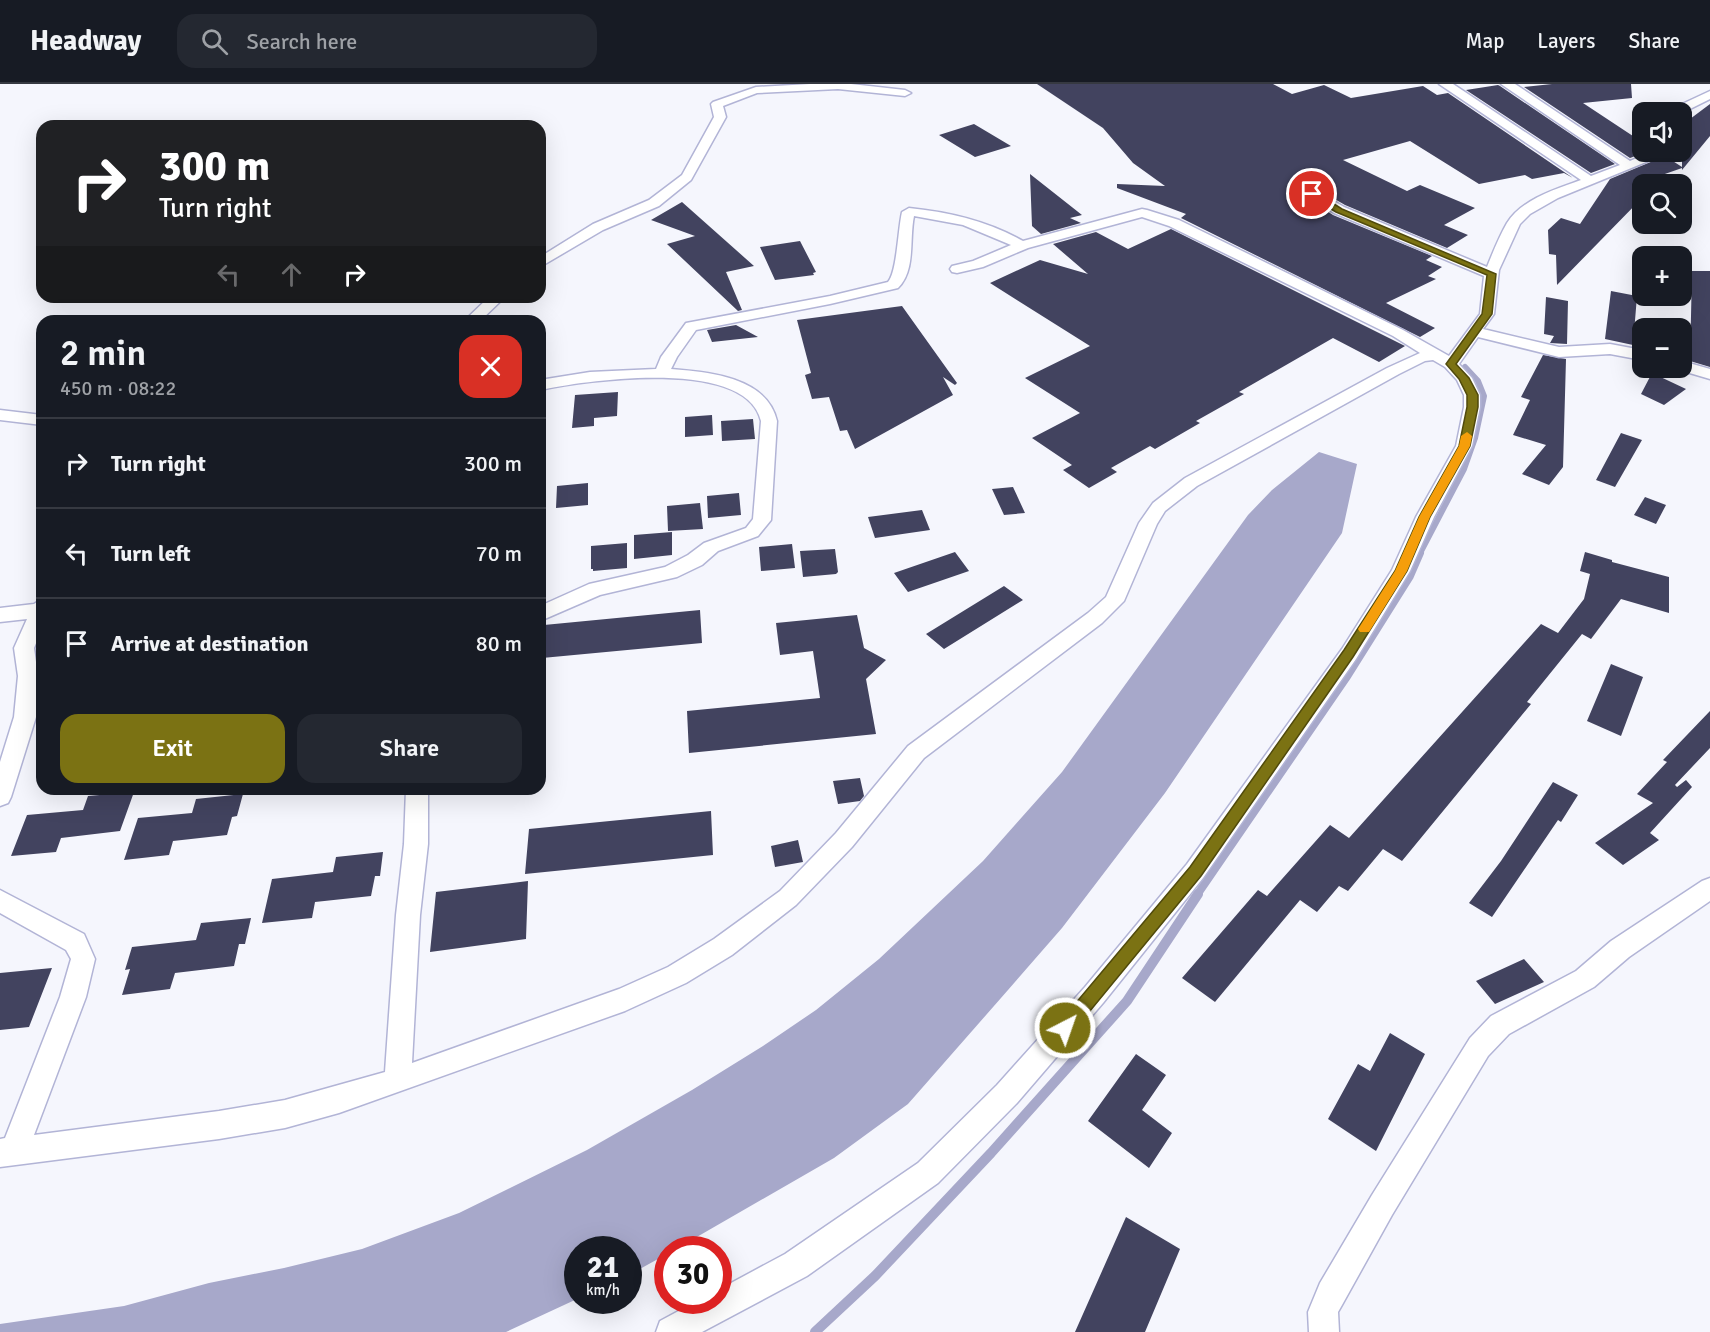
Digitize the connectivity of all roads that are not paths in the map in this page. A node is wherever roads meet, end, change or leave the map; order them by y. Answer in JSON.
{"nodes":[{"id":1,"x":1446,"y":84,"type":"edge"},
{"id":2,"x":1507,"y":84,"type":"edge"},
{"id":3,"x":905,"y":93,"type":"dead end"},
{"id":4,"x":1710,"y":94,"type":"edge"},
{"id":5,"x":1692,"y":102,"type":"edge"},
{"id":6,"x":1638,"y":162,"type":"edge"},
{"id":7,"x":1629,"y":166,"type":"junction"},
{"id":8,"x":1589,"y":180,"type":"junction"},
{"id":9,"x":1301,"y":188,"type":"dead end"},
{"id":10,"x":1022,"y":246,"type":"junction"},
{"id":11,"x":546,"y":259,"type":"edge"},
{"id":12,"x":957,"y":270,"type":"dead end"},
{"id":13,"x":1492,"y":274,"type":"junction"},
{"id":14,"x":491,"y":303,"type":"edge"},
{"id":15,"x":478,"y":315,"type":"edge"},
{"id":16,"x":1475,"y":332,"type":"junction"},
{"id":17,"x":1632,"y":354,"type":"edge"},
{"id":18,"x":1443,"y":360,"type":"junction"},
{"id":19,"x":1692,"y":369,"type":"edge"},
{"id":20,"x":662,"y":373,"type":"junction"},
{"id":21,"x":1710,"y":374,"type":"edge"},
{"id":22,"x":546,"y":384,"type":"edge"},
{"id":23,"x":0,"y":415,"type":"edge"},
{"id":24,"x":36,"y":419,"type":"edge"},
{"id":25,"x":36,"y":609,"type":"edge"},
{"id":26,"x":546,"y":611,"type":"edge"},
{"id":27,"x":0,"y":615,"type":"edge"},
{"id":28,"x":36,"y":620,"type":"edge"},
{"id":29,"x":417,"y":795,"type":"edge"},
{"id":30,"x":0,"y":797,"type":"edge"},
{"id":31,"x":1710,"y":888,"type":"edge"},
{"id":32,"x":0,"y":901,"type":"edge"},
{"id":33,"x":398,"y":1081,"type":"junction"},
{"id":34,"x":7,"y":1152,"type":"edge"},
{"id":35,"x":671,"y":1332,"type":"edge"},
{"id":36,"x":1324,"y":1332,"type":"edge"}],
"edges":[{"from":1,"to":8,"type":"street"},
{"from":2,"to":7,"type":"street"},
{"from":3,"to":11,"type":"street"},
{"from":4,"to":5,"type":"street"},
{"from":6,"to":7,"type":"street"},
{"from":7,"to":8,"type":"street"},
{"from":8,"to":13,"type":"street"},
{"from":9,"to":13,"type":"street"},
{"from":10,"to":12,"type":"street"},
{"from":10,"to":18,"type":"street"},
{"from":10,"to":20,"type":"street"},
{"from":13,"to":16,"type":"street"},
{"from":14,"to":15,"type":"street"},
{"from":16,"to":17,"type":"street"},
{"from":16,"to":18,"type":"street"},
{"from":18,"to":33,"type":"street"},
{"from":18,"to":35,"type":"street"},
{"from":19,"to":21,"type":"street"},
{"from":20,"to":22,"type":"street"},
{"from":20,"to":26,"type":"street"},
{"from":23,"to":24,"type":"street"},
{"from":25,"to":27,"type":"street"},
{"from":28,"to":30,"type":"street"},
{"from":29,"to":33,"type":"street"},
{"from":31,"to":36,"type":"street"},
{"from":32,"to":34,"type":"street"},
{"from":33,"to":34,"type":"street"}]}
